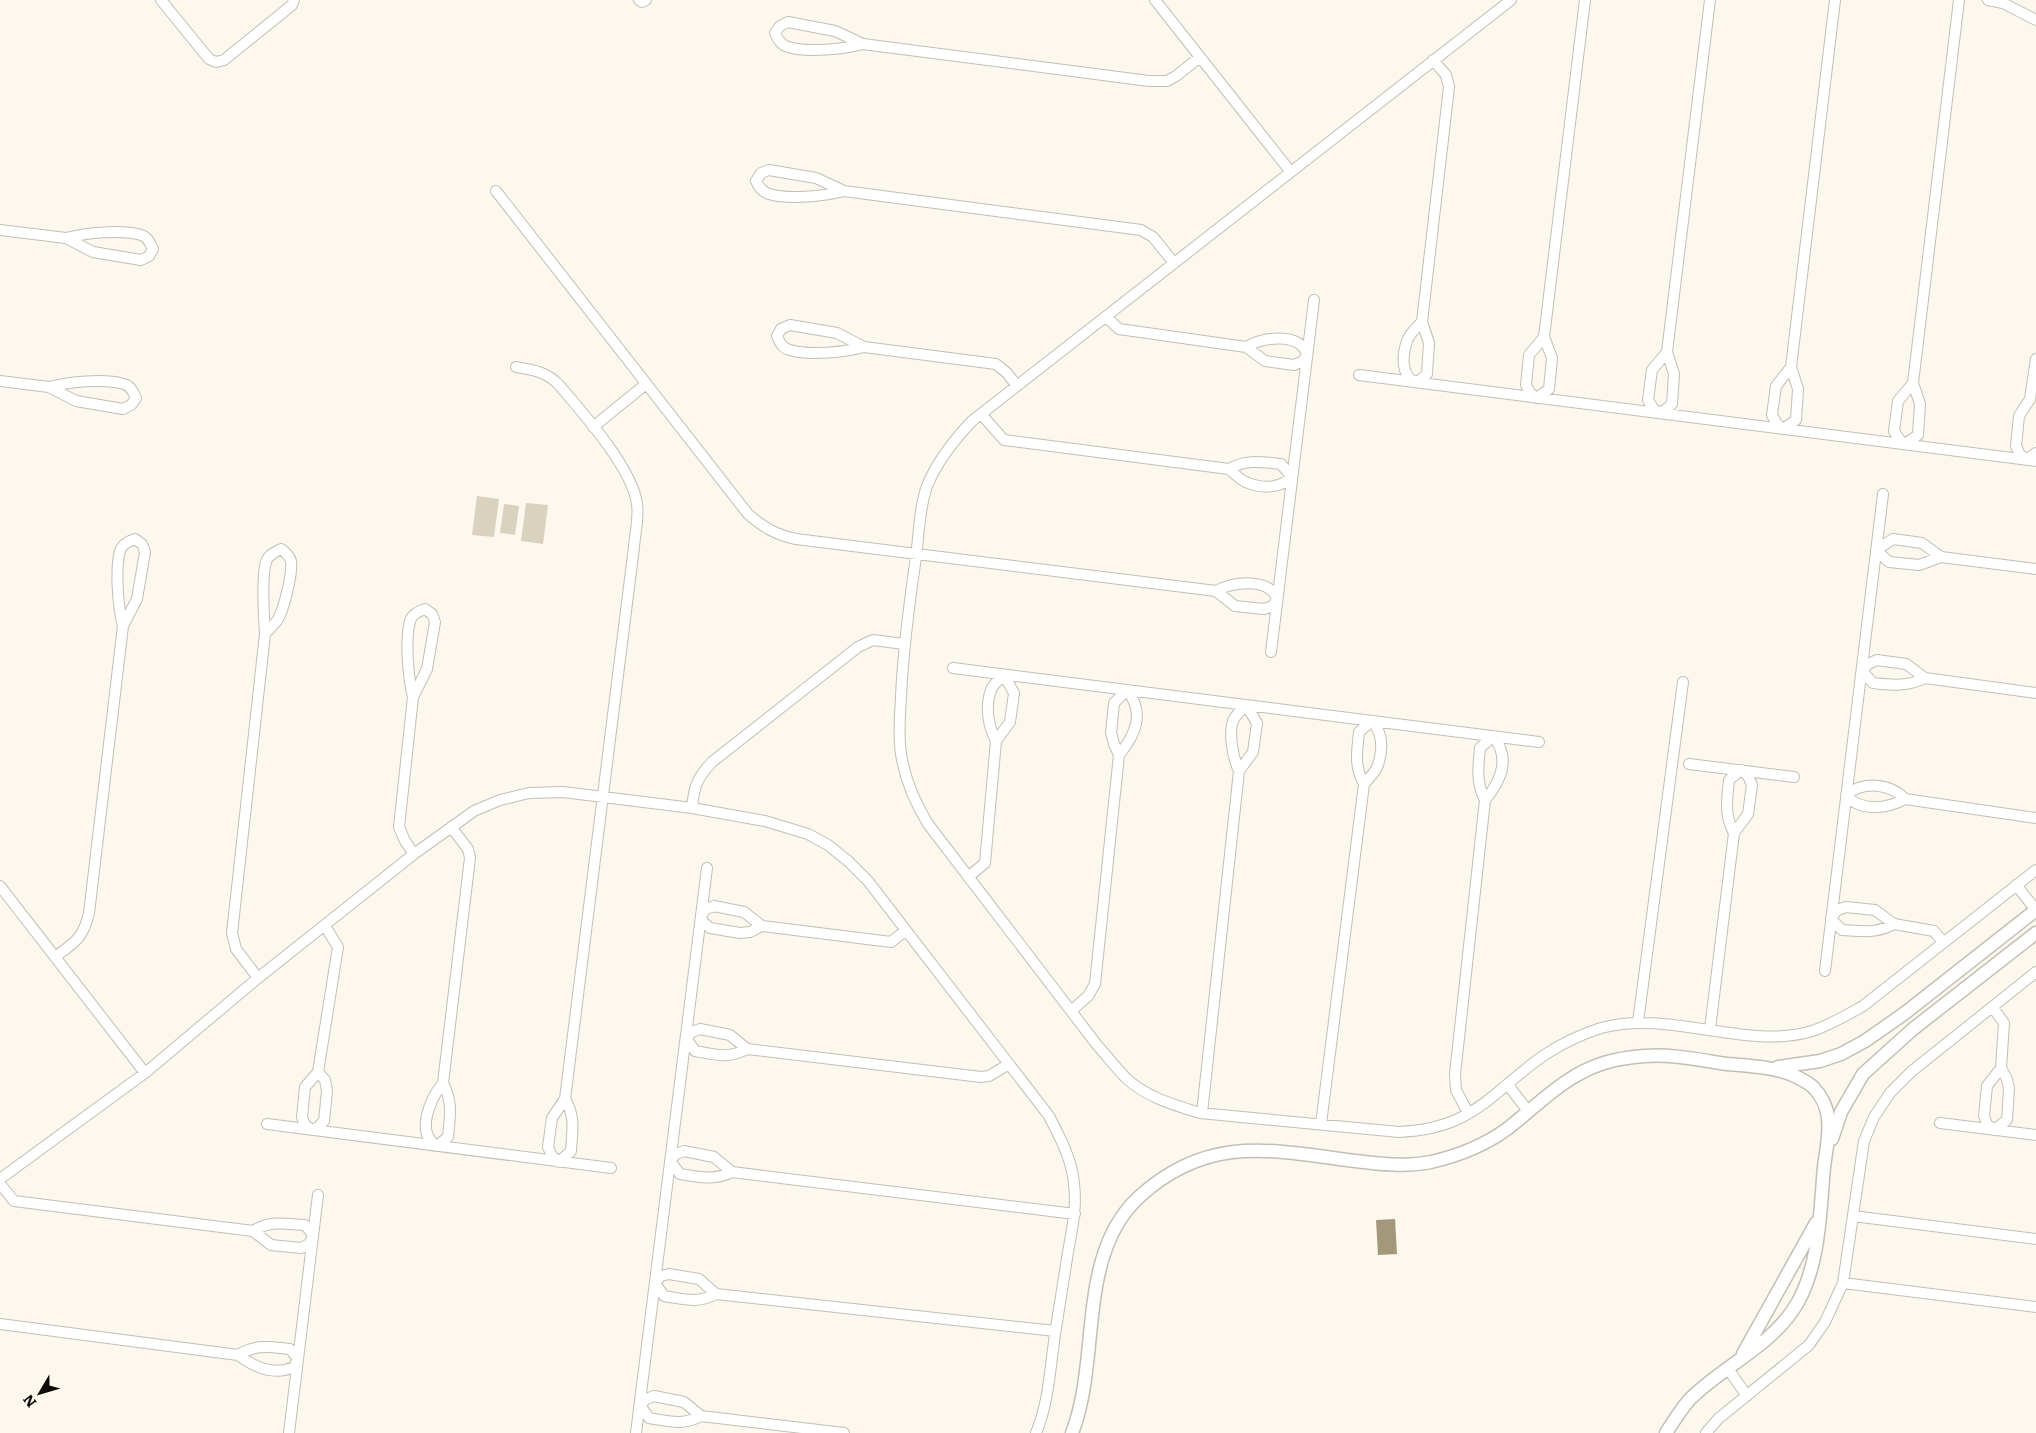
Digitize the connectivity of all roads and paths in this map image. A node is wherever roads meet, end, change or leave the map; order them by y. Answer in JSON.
{"nodes":[{"id":1,"x":161,"y":0,"type":"edge"},
{"id":2,"x":294,"y":0,"type":"edge"},
{"id":3,"x":639,"y":0,"type":"edge"},
{"id":4,"x":646,"y":0,"type":"edge"},
{"id":5,"x":1155,"y":0,"type":"edge"},
{"id":6,"x":1510,"y":0,"type":"edge"},
{"id":7,"x":1585,"y":0,"type":"edge"},
{"id":8,"x":1710,"y":0,"type":"edge"},
{"id":9,"x":1835,"y":0,"type":"edge"},
{"id":10,"x":1959,"y":0,"type":"edge"},
{"id":11,"x":1988,"y":0,"type":"edge"},
{"id":12,"x":2036,"y":20,"type":"edge"},
{"id":13,"x":863,"y":44,"type":"junction"},
{"id":14,"x":1200,"y":57,"type":"junction"},
{"id":15,"x":1433,"y":60,"type":"junction"},
{"id":16,"x":1290,"y":171,"type":"junction"},
{"id":17,"x":496,"y":191,"type":"dead end"},
{"id":18,"x":844,"y":191,"type":"junction"},
{"id":19,"x":0,"y":230,"type":"edge"},
{"id":20,"x":66,"y":238,"type":"junction"},
{"id":21,"x":1174,"y":263,"type":"junction"},
{"id":22,"x":1314,"y":300,"type":"dead end"},
{"id":23,"x":1106,"y":316,"type":"junction"},
{"id":24,"x":1422,"y":322,"type":"junction"},
{"id":25,"x":1544,"y":337,"type":"junction"},
{"id":26,"x":864,"y":347,"type":"junction"},
{"id":27,"x":1246,"y":347,"type":"junction"},
{"id":28,"x":1667,"y":352,"type":"junction"},
{"id":29,"x":1307,"y":354,"type":"junction"},
{"id":30,"x":2036,"y":359,"type":"edge"},
{"id":31,"x":1791,"y":367,"type":"junction"},
{"id":32,"x":516,"y":368,"type":"dead end"},
{"id":33,"x":1359,"y":375,"type":"dead end"},
{"id":34,"x":0,"y":381,"type":"edge"},
{"id":35,"x":1414,"y":382,"type":"junction"},
{"id":36,"x":1913,"y":383,"type":"junction"},
{"id":37,"x":646,"y":384,"type":"junction"},
{"id":38,"x":1017,"y":386,"type":"junction"},
{"id":39,"x":49,"y":387,"type":"junction"},
{"id":40,"x":1537,"y":398,"type":"junction"},
{"id":41,"x":2033,"y":402,"type":"edge"},
{"id":42,"x":1658,"y":413,"type":"junction"},
{"id":43,"x":981,"y":414,"type":"junction"},
{"id":44,"x":593,"y":427,"type":"junction"},
{"id":45,"x":1784,"y":429,"type":"junction"},
{"id":46,"x":1905,"y":444,"type":"junction"},
{"id":47,"x":2036,"y":453,"type":"edge"},
{"id":48,"x":2031,"y":460,"type":"edge"},
{"id":49,"x":1229,"y":469,"type":"junction"},
{"id":50,"x":1292,"y":477,"type":"junction"},
{"id":51,"x":1883,"y":494,"type":"dead end"},
{"id":52,"x":1876,"y":550,"type":"junction"},
{"id":53,"x":916,"y":555,"type":"junction"},
{"id":54,"x":1941,"y":557,"type":"junction"},
{"id":55,"x":2036,"y":568,"type":"edge"},
{"id":56,"x":1216,"y":591,"type":"junction"},
{"id":57,"x":1277,"y":599,"type":"junction"},
{"id":58,"x":123,"y":626,"type":"junction"},
{"id":59,"x":265,"y":634,"type":"junction"},
{"id":60,"x":904,"y":644,"type":"junction"},
{"id":61,"x":1271,"y":652,"type":"dead end"},
{"id":62,"x":953,"y":668,"type":"dead end"},
{"id":63,"x":1862,"y":671,"type":"junction"},
{"id":64,"x":1004,"y":674,"type":"junction"},
{"id":65,"x":1925,"y":678,"type":"junction"},
{"id":66,"x":1683,"y":682,"type":"dead end"},
{"id":67,"x":1127,"y":690,"type":"junction"},
{"id":68,"x":2036,"y":692,"type":"edge"},
{"id":69,"x":413,"y":697,"type":"junction"},
{"id":70,"x":1246,"y":705,"type":"junction"},
{"id":71,"x":1372,"y":721,"type":"junction"},
{"id":72,"x":1492,"y":736,"type":"junction"},
{"id":73,"x":996,"y":740,"type":"junction"},
{"id":74,"x":1539,"y":742,"type":"dead end"},
{"id":75,"x":1120,"y":755,"type":"junction"},
{"id":76,"x":1689,"y":764,"type":"dead end"},
{"id":77,"x":1741,"y":770,"type":"junction"},
{"id":78,"x":1239,"y":771,"type":"junction"},
{"id":79,"x":1794,"y":777,"type":"dead end"},
{"id":80,"x":1364,"y":784,"type":"junction"},
{"id":81,"x":1846,"y":795,"type":"junction"},
{"id":82,"x":603,"y":797,"type":"junction"},
{"id":83,"x":1905,"y":799,"type":"junction"},
{"id":84,"x":1485,"y":800,"type":"junction"},
{"id":85,"x":692,"y":808,"type":"junction"},
{"id":86,"x":2036,"y":818,"type":"edge"},
{"id":87,"x":451,"y":827,"type":"junction"},
{"id":88,"x":1734,"y":833,"type":"junction"},
{"id":89,"x":414,"y":854,"type":"junction"},
{"id":90,"x":707,"y":868,"type":"dead end"},
{"id":91,"x":2036,"y":870,"type":"edge"},
{"id":92,"x":968,"y":877,"type":"junction"},
{"id":93,"x":2016,"y":885,"type":"junction"},
{"id":94,"x":0,"y":886,"type":"edge"},
{"id":95,"x":2036,"y":910,"type":"edge"},
{"id":96,"x":701,"y":915,"type":"junction"},
{"id":97,"x":1831,"y":919,"type":"junction"},
{"id":98,"x":1894,"y":924,"type":"junction"},
{"id":99,"x":325,"y":926,"type":"junction"},
{"id":100,"x":762,"y":926,"type":"junction"},
{"id":101,"x":906,"y":930,"type":"junction"},
{"id":102,"x":2036,"y":933,"type":"edge"},
{"id":103,"x":1943,"y":942,"type":"junction"},
{"id":104,"x":55,"y":958,"type":"junction"},
{"id":105,"x":1825,"y":971,"type":"dead end"},
{"id":106,"x":2036,"y":972,"type":"edge"},
{"id":107,"x":258,"y":978,"type":"junction"},
{"id":108,"x":1939,"y":986,"type":"junction"},
{"id":109,"x":1950,"y":1000,"type":"junction"},
{"id":110,"x":1993,"y":1008,"type":"junction"},
{"id":111,"x":1071,"y":1011,"type":"junction"},
{"id":112,"x":1638,"y":1022,"type":"junction"},
{"id":113,"x":1710,"y":1029,"type":"junction"},
{"id":114,"x":686,"y":1038,"type":"junction"},
{"id":115,"x":747,"y":1049,"type":"junction"},
{"id":116,"x":1009,"y":1064,"type":"junction"},
{"id":117,"x":1764,"y":1068,"type":"junction"},
{"id":118,"x":2001,"y":1068,"type":"junction"},
{"id":119,"x":318,"y":1072,"type":"junction"},
{"id":120,"x":145,"y":1073,"type":"junction"},
{"id":121,"x":442,"y":1083,"type":"junction"},
{"id":122,"x":1508,"y":1085,"type":"junction"},
{"id":123,"x":565,"y":1099,"type":"junction"},
{"id":124,"x":1528,"y":1111,"type":"junction"},
{"id":125,"x":1202,"y":1113,"type":"junction"},
{"id":126,"x":1468,"y":1113,"type":"junction"},
{"id":127,"x":1940,"y":1123,"type":"dead end"},
{"id":128,"x":267,"y":1124,"type":"dead end"},
{"id":129,"x":1321,"y":1124,"type":"junction"},
{"id":130,"x":312,"y":1130,"type":"junction"},
{"id":131,"x":1994,"y":1130,"type":"junction"},
{"id":132,"x":2036,"y":1135,"type":"edge"},
{"id":133,"x":437,"y":1146,"type":"junction"},
{"id":134,"x":1825,"y":1160,"type":"junction"},
{"id":135,"x":670,"y":1161,"type":"junction"},
{"id":136,"x":559,"y":1162,"type":"junction"},
{"id":137,"x":611,"y":1168,"type":"dead end"},
{"id":138,"x":732,"y":1172,"type":"junction"},
{"id":139,"x":0,"y":1179,"type":"edge"},
{"id":140,"x":0,"y":1184,"type":"edge"},
{"id":141,"x":318,"y":1195,"type":"dead end"},
{"id":142,"x":1075,"y":1214,"type":"junction"},
{"id":143,"x":1853,"y":1216,"type":"junction"},
{"id":144,"x":1819,"y":1217,"type":"junction"},
{"id":145,"x":252,"y":1231,"type":"junction"},
{"id":146,"x":313,"y":1237,"type":"junction"},
{"id":147,"x":2036,"y":1239,"type":"edge"},
{"id":148,"x":655,"y":1283,"type":"junction"},
{"id":149,"x":1843,"y":1283,"type":"junction"},
{"id":150,"x":716,"y":1294,"type":"junction"},
{"id":151,"x":2036,"y":1307,"type":"edge"},
{"id":152,"x":0,"y":1324,"type":"edge"},
{"id":153,"x":1055,"y":1331,"type":"junction"},
{"id":154,"x":238,"y":1354,"type":"junction"},
{"id":155,"x":298,"y":1360,"type":"junction"},
{"id":156,"x":1739,"y":1360,"type":"junction"},
{"id":157,"x":1728,"y":1369,"type":"junction"},
{"id":158,"x":1748,"y":1396,"type":"junction"},
{"id":159,"x":640,"y":1405,"type":"junction"},
{"id":160,"x":701,"y":1416,"type":"junction"},
{"id":161,"x":1709,"y":1429,"type":"edge"},
{"id":162,"x":289,"y":1433,"type":"edge"},
{"id":163,"x":636,"y":1433,"type":"edge"},
{"id":164,"x":844,"y":1433,"type":"edge"},
{"id":165,"x":1036,"y":1433,"type":"edge"},
{"id":166,"x":1072,"y":1433,"type":"edge"},
{"id":167,"x":1666,"y":1433,"type":"edge"},
{"id":168,"x":1720,"y":1433,"type":"edge"}],
"edges":[{"from":1,"to":2,"type":"street"},
{"from":3,"to":4,"type":"street"},
{"from":5,"to":14,"type":"street"},
{"from":6,"to":15,"type":"street"},
{"from":7,"to":25,"type":"street"},
{"from":8,"to":28,"type":"street"},
{"from":9,"to":31,"type":"street"},
{"from":10,"to":36,"type":"street"},
{"from":11,"to":12,"type":"street"},
{"from":13,"to":13,"type":"street"},
{"from":13,"to":14,"type":"street"},
{"from":14,"to":16,"type":"street"},
{"from":15,"to":16,"type":"street"},
{"from":15,"to":24,"type":"street"},
{"from":16,"to":21,"type":"street"},
{"from":17,"to":37,"type":"street"},
{"from":18,"to":18,"type":"street"},
{"from":18,"to":21,"type":"street"},
{"from":19,"to":20,"type":"street"},
{"from":20,"to":20,"type":"street"},
{"from":21,"to":23,"type":"street"},
{"from":22,"to":29,"type":"street"},
{"from":23,"to":27,"type":"street"},
{"from":23,"to":38,"type":"street"},
{"from":24,"to":35,"type":"street"},
{"from":24,"to":35,"type":"street"},
{"from":25,"to":40,"type":"street"},
{"from":25,"to":40,"type":"street"},
{"from":26,"to":26,"type":"street"},
{"from":26,"to":38,"type":"street"},
{"from":27,"to":29,"type":"street"},
{"from":27,"to":29,"type":"street"},
{"from":28,"to":42,"type":"street"},
{"from":28,"to":42,"type":"street"},
{"from":29,"to":50,"type":"street"},
{"from":30,"to":41,"type":"street"},
{"from":31,"to":45,"type":"street"},
{"from":31,"to":45,"type":"street"},
{"from":32,"to":44,"type":"street"},
{"from":33,"to":35,"type":"street"},
{"from":34,"to":39,"type":"street"},
{"from":35,"to":40,"type":"street"},
{"from":36,"to":46,"type":"street"},
{"from":36,"to":46,"type":"street"},
{"from":37,"to":44,"type":"street"},
{"from":37,"to":53,"type":"street"},
{"from":38,"to":43,"type":"street"},
{"from":39,"to":39,"type":"street"},
{"from":40,"to":42,"type":"street"},
{"from":41,"to":48,"type":"street"},
{"from":42,"to":45,"type":"street"},
{"from":43,"to":49,"type":"street"},
{"from":43,"to":53,"type":"street"},
{"from":44,"to":82,"type":"street"},
{"from":45,"to":46,"type":"street"},
{"from":46,"to":48,"type":"street"},
{"from":47,"to":48,"type":"street"},
{"from":49,"to":50,"type":"street"},
{"from":49,"to":50,"type":"street"},
{"from":50,"to":57,"type":"street"},
{"from":51,"to":52,"type":"street"},
{"from":52,"to":54,"type":"street"},
{"from":52,"to":54,"type":"street"},
{"from":52,"to":63,"type":"street"},
{"from":53,"to":56,"type":"street"},
{"from":53,"to":60,"type":"street"},
{"from":54,"to":55,"type":"street"},
{"from":56,"to":57,"type":"street"},
{"from":56,"to":57,"type":"street"},
{"from":57,"to":61,"type":"street"},
{"from":58,"to":58,"type":"street"},
{"from":58,"to":104,"type":"street"},
{"from":59,"to":59,"type":"street"},
{"from":59,"to":107,"type":"street"},
{"from":60,"to":85,"type":"street"},
{"from":60,"to":92,"type":"street"},
{"from":62,"to":64,"type":"street"},
{"from":63,"to":65,"type":"street"},
{"from":63,"to":65,"type":"street"},
{"from":63,"to":81,"type":"street"},
{"from":64,"to":67,"type":"street"},
{"from":64,"to":73,"type":"street"},
{"from":64,"to":73,"type":"street"},
{"from":65,"to":68,"type":"street"},
{"from":66,"to":112,"type":"street"},
{"from":67,"to":70,"type":"street"},
{"from":67,"to":75,"type":"street"},
{"from":67,"to":75,"type":"street"},
{"from":69,"to":69,"type":"street"},
{"from":69,"to":89,"type":"street"},
{"from":70,"to":71,"type":"street"},
{"from":70,"to":78,"type":"street"},
{"from":70,"to":78,"type":"street"},
{"from":71,"to":72,"type":"street"},
{"from":71,"to":80,"type":"street"},
{"from":71,"to":80,"type":"street"},
{"from":72,"to":74,"type":"street"},
{"from":72,"to":84,"type":"street"},
{"from":72,"to":84,"type":"street"},
{"from":73,"to":92,"type":"street"},
{"from":75,"to":111,"type":"street"},
{"from":76,"to":77,"type":"street"},
{"from":77,"to":79,"type":"street"},
{"from":77,"to":88,"type":"street"},
{"from":77,"to":88,"type":"street"},
{"from":78,"to":125,"type":"street"},
{"from":80,"to":129,"type":"street"},
{"from":81,"to":83,"type":"street"},
{"from":81,"to":83,"type":"street"},
{"from":81,"to":97,"type":"street"},
{"from":82,"to":85,"type":"street"},
{"from":82,"to":87,"type":"street"},
{"from":82,"to":123,"type":"street"},
{"from":83,"to":86,"type":"street"},
{"from":84,"to":126,"type":"street"},
{"from":85,"to":101,"type":"street"},
{"from":87,"to":89,"type":"street"},
{"from":87,"to":121,"type":"street"},
{"from":88,"to":113,"type":"street"},
{"from":89,"to":99,"type":"street"},
{"from":90,"to":96,"type":"street"},
{"from":91,"to":93,"type":"street"},
{"from":92,"to":111,"type":"street"},
{"from":93,"to":95,"type":"street"},
{"from":93,"to":103,"type":"street"},
{"from":94,"to":104,"type":"street"},
{"from":95,"to":108,"type":"main road"},
{"from":96,"to":100,"type":"street"},
{"from":96,"to":100,"type":"street"},
{"from":96,"to":114,"type":"street"},
{"from":97,"to":98,"type":"street"},
{"from":97,"to":98,"type":"street"},
{"from":97,"to":105,"type":"street"},
{"from":98,"to":103,"type":"street"},
{"from":99,"to":107,"type":"street"},
{"from":99,"to":119,"type":"street"},
{"from":100,"to":101,"type":"street"},
{"from":101,"to":116,"type":"street"},
{"from":102,"to":109,"type":"main road"},
{"from":103,"to":113,"type":"street"},
{"from":104,"to":120,"type":"street"},
{"from":106,"to":110,"type":"street"},
{"from":107,"to":120,"type":"street"},
{"from":108,"to":109,"type":"main road"},
{"from":108,"to":117,"type":"main road"},
{"from":109,"to":134,"type":"main road"},
{"from":110,"to":118,"type":"street"},
{"from":110,"to":143,"type":"street"},
{"from":111,"to":125,"type":"street"},
{"from":112,"to":113,"type":"street"},
{"from":112,"to":122,"type":"street"},
{"from":114,"to":115,"type":"street"},
{"from":114,"to":115,"type":"street"},
{"from":114,"to":135,"type":"street"},
{"from":115,"to":116,"type":"street"},
{"from":116,"to":142,"type":"street"},
{"from":117,"to":124,"type":"main road"},
{"from":117,"to":134,"type":"main road"},
{"from":118,"to":131,"type":"street"},
{"from":118,"to":131,"type":"street"},
{"from":119,"to":130,"type":"street"},
{"from":119,"to":130,"type":"street"},
{"from":120,"to":139,"type":"street"},
{"from":121,"to":133,"type":"street"},
{"from":121,"to":133,"type":"street"},
{"from":122,"to":124,"type":"street"},
{"from":122,"to":126,"type":"street"},
{"from":123,"to":136,"type":"street"},
{"from":123,"to":136,"type":"street"},
{"from":124,"to":166,"type":"main road"},
{"from":125,"to":129,"type":"street"},
{"from":126,"to":129,"type":"street"},
{"from":127,"to":131,"type":"street"},
{"from":128,"to":130,"type":"street"},
{"from":130,"to":133,"type":"street"},
{"from":131,"to":132,"type":"street"},
{"from":133,"to":136,"type":"street"},
{"from":134,"to":144,"type":"main road"},
{"from":135,"to":138,"type":"street"},
{"from":135,"to":138,"type":"street"},
{"from":135,"to":148,"type":"street"},
{"from":136,"to":137,"type":"street"},
{"from":138,"to":142,"type":"street"},
{"from":140,"to":145,"type":"street"},
{"from":141,"to":146,"type":"street"},
{"from":142,"to":153,"type":"street"},
{"from":143,"to":147,"type":"street"},
{"from":143,"to":149,"type":"street"},
{"from":144,"to":156,"type":"main road"},
{"from":144,"to":156,"type":"main road"},
{"from":145,"to":146,"type":"street"},
{"from":145,"to":146,"type":"street"},
{"from":146,"to":155,"type":"street"},
{"from":148,"to":150,"type":"street"},
{"from":148,"to":150,"type":"street"},
{"from":148,"to":159,"type":"street"},
{"from":149,"to":151,"type":"street"},
{"from":149,"to":158,"type":"street"},
{"from":150,"to":153,"type":"street"},
{"from":152,"to":154,"type":"street"},
{"from":153,"to":165,"type":"street"},
{"from":154,"to":155,"type":"street"},
{"from":154,"to":155,"type":"street"},
{"from":155,"to":162,"type":"street"},
{"from":156,"to":157,"type":"main road"},
{"from":157,"to":158,"type":"street"},
{"from":157,"to":167,"type":"main road"},
{"from":158,"to":161,"type":"street"},
{"from":159,"to":160,"type":"street"},
{"from":159,"to":160,"type":"street"},
{"from":159,"to":163,"type":"street"},
{"from":160,"to":164,"type":"street"},
{"from":161,"to":168,"type":"street"}]}
